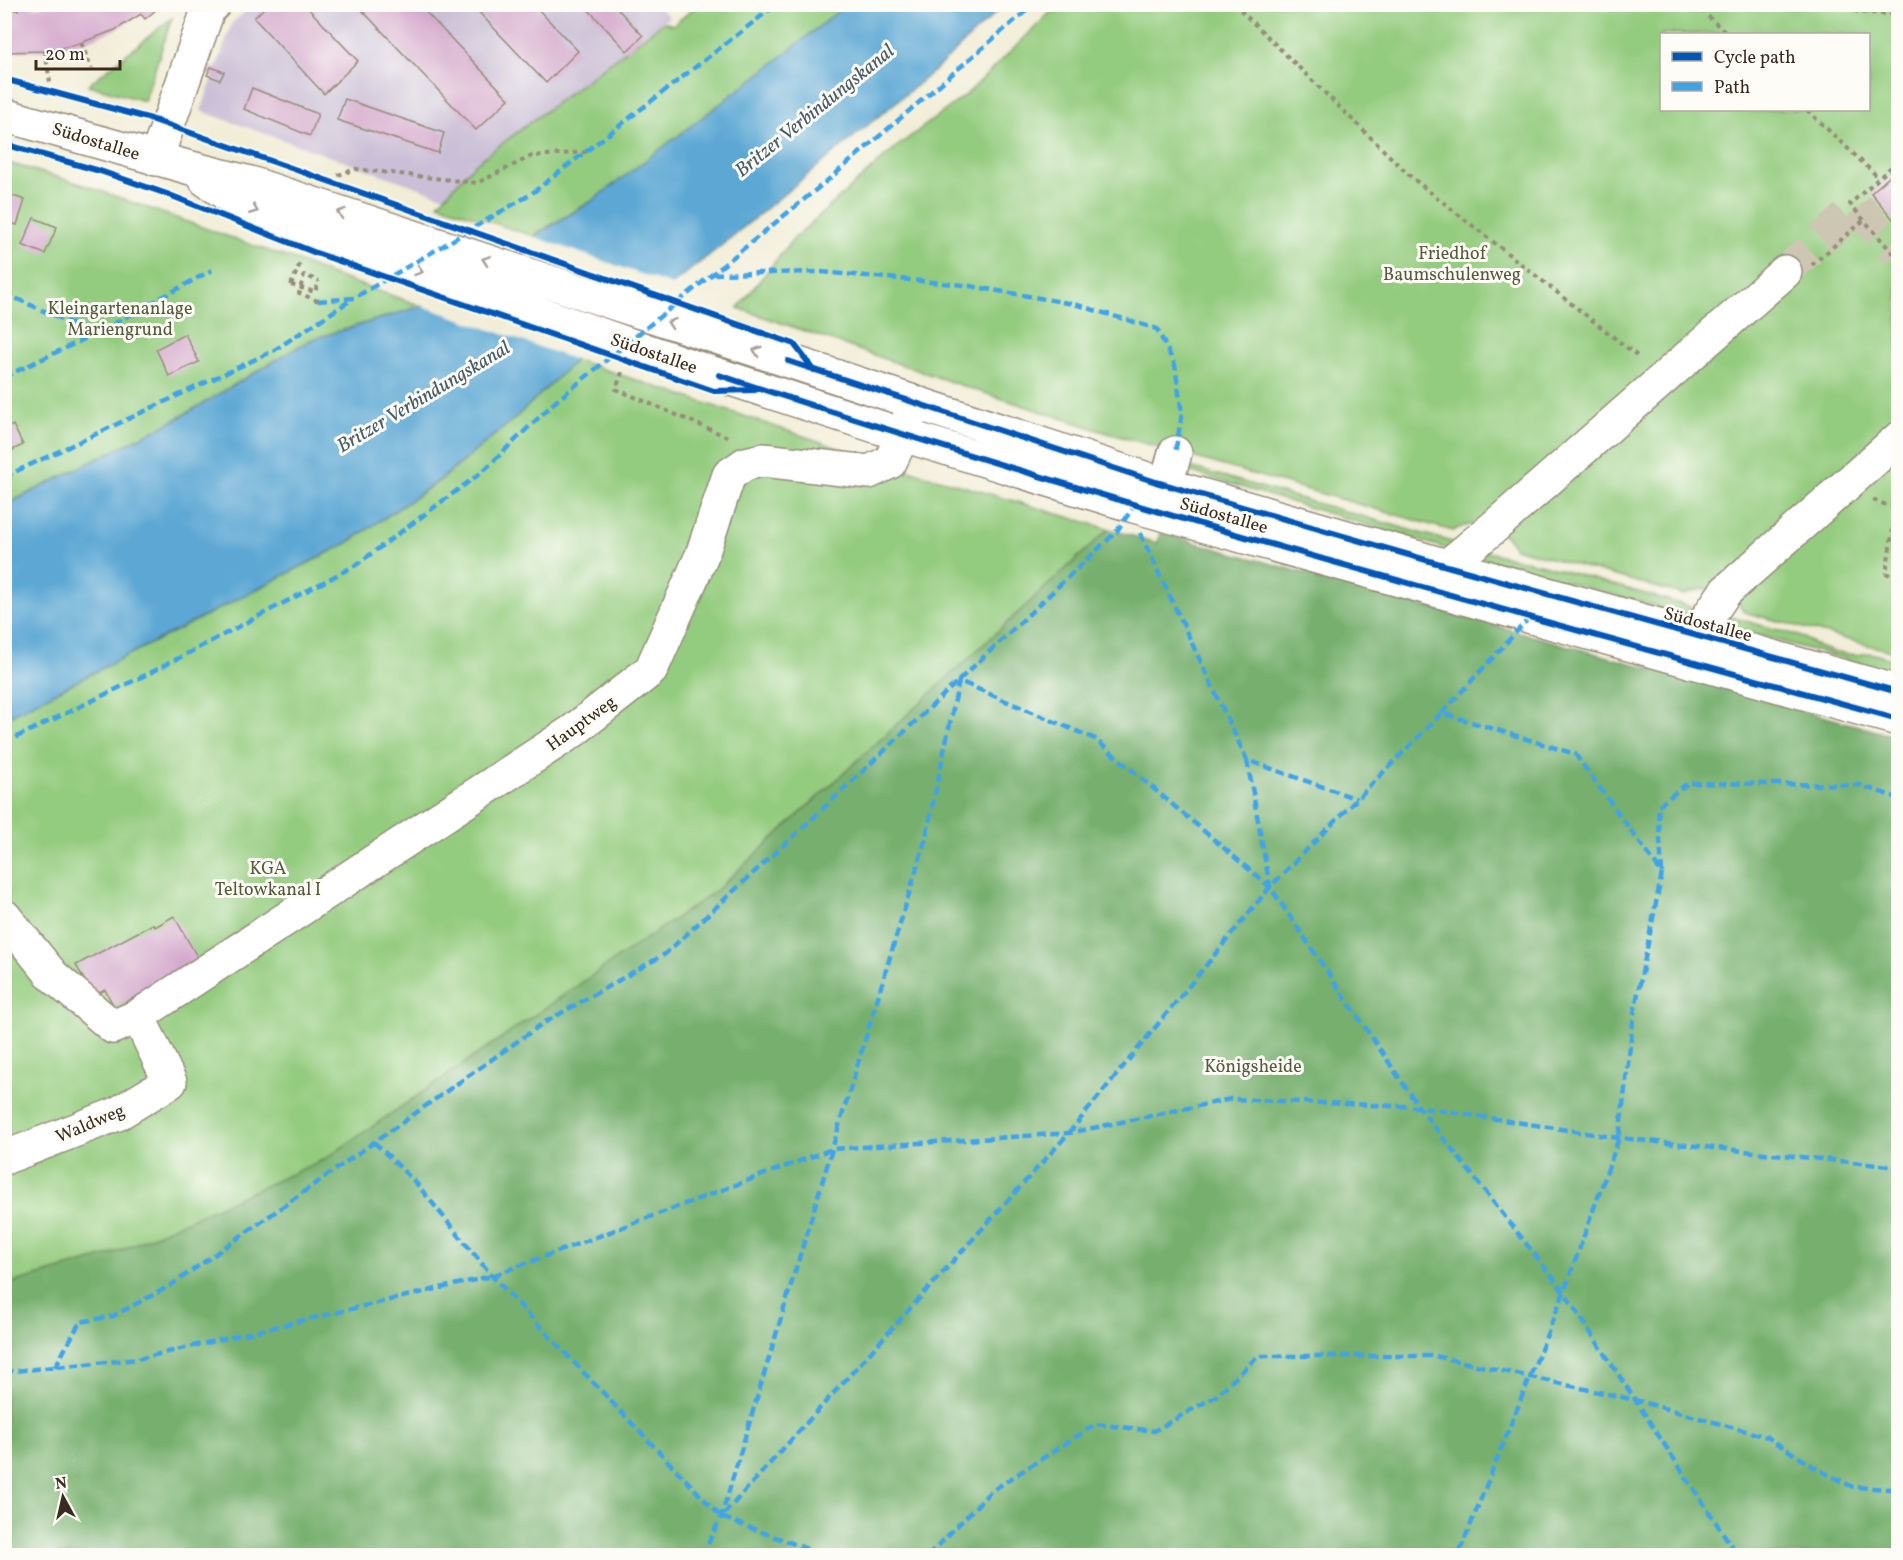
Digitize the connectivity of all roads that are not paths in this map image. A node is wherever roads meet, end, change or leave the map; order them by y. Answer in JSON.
{"nodes":[{"id":1,"x":214,"y":4,"type":"edge"},
{"id":2,"x":4,"y":115,"type":"edge"},
{"id":3,"x":171,"y":163,"type":"junction"},
{"id":4,"x":1798,"y":269,"type":"tunnel mouth"},
{"id":5,"x":914,"y":402,"type":"junction"},
{"id":6,"x":903,"y":435,"type":"junction"},
{"id":7,"x":1899,"y":439,"type":"edge"},
{"id":8,"x":1175,"y":453,"type":"dead end"},
{"id":9,"x":1166,"y":485,"type":"junction"},
{"id":10,"x":1447,"y":566,"type":"junction"},
{"id":11,"x":1422,"y":587,"type":"junction"},
{"id":12,"x":1696,"y":649,"type":"junction"},
{"id":13,"x":1899,"y":692,"type":"edge"},
{"id":14,"x":1899,"y":718,"type":"edge"},
{"id":15,"x":4,"y":916,"type":"edge"},
{"id":16,"x":138,"y":1016,"type":"junction"},
{"id":17,"x":4,"y":1158,"type":"edge"}],
"edges":[{"from":1,"to":3,"type":"main road"},
{"from":2,"to":3,"type":"main road","name":"Südostallee"},
{"from":5,"to":3,"type":"main road","name":"Südostallee","one_way":true},
{"from":3,"to":6,"type":"main road","name":"Südostallee","one_way":true},
{"from":4,"to":10,"type":"main road"},
{"from":5,"to":6,"type":"main road"},
{"from":5,"to":9,"type":"main road","name":"Südostallee"},
{"from":6,"to":11,"type":"main road","name":"Südostallee"},
{"from":6,"to":16,"type":"main road","name":"Hauptweg"},
{"from":7,"to":12,"type":"main road"},
{"from":8,"to":9,"type":"main road"},
{"from":9,"to":10,"type":"main road","name":"Südostallee"},
{"from":10,"to":11,"type":"main road"},
{"from":10,"to":12,"type":"main road","name":"Südostallee"},
{"from":11,"to":12,"type":"main road","name":"Südostallee"},
{"from":12,"to":13,"type":"main road","name":"Südostallee"},
{"from":12,"to":14,"type":"main road","name":"Südostallee"},
{"from":15,"to":16,"type":"main road","name":"Hauptweg"},
{"from":16,"to":17,"type":"main road","name":"Waldweg"}]}
